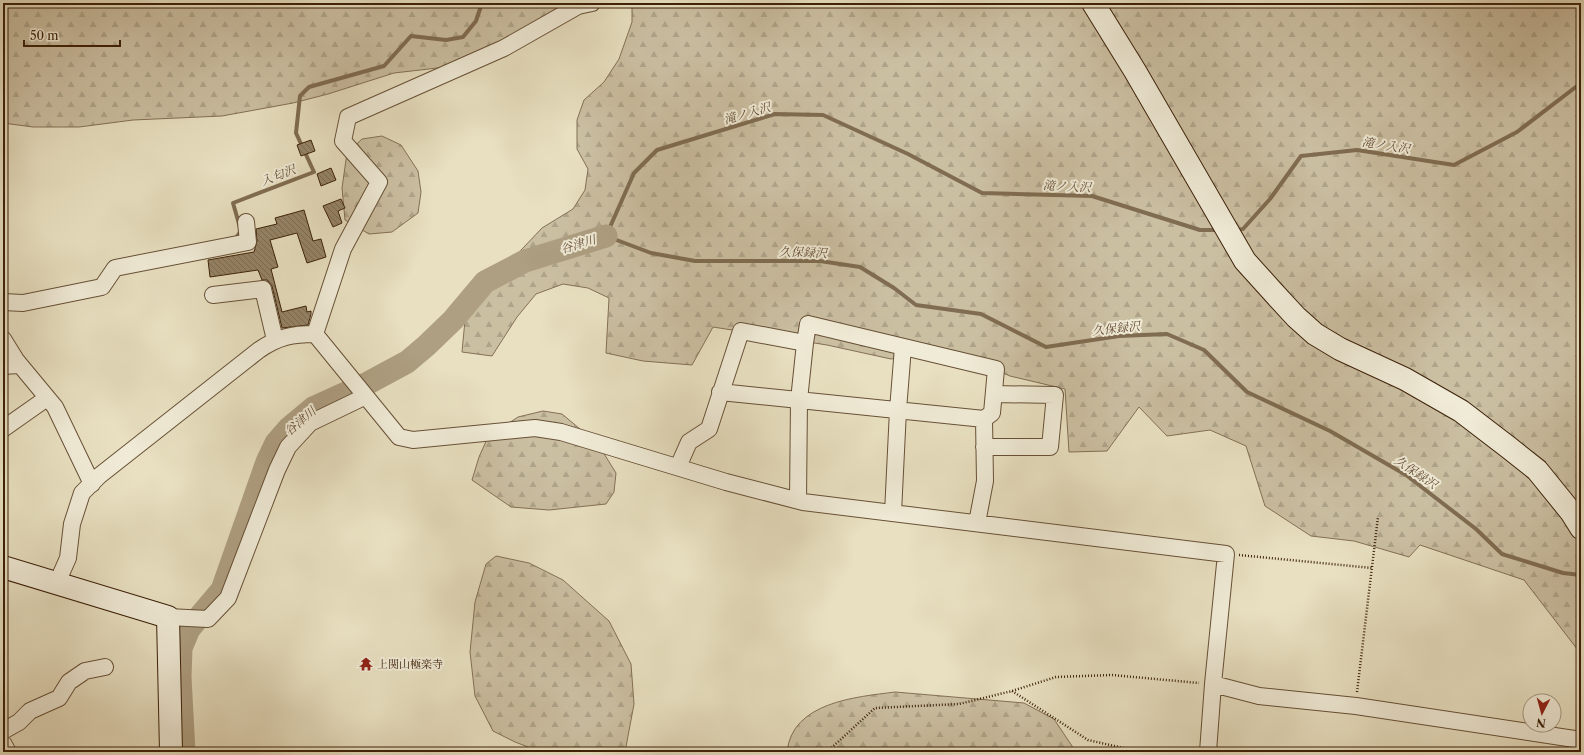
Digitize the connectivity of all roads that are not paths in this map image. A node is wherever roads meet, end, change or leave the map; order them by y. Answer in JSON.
{"nodes":[{"id":1,"x":592,"y":3,"type":"edge"},
{"id":2,"x":1093,"y":3,"type":"edge"},
{"id":3,"x":246,"y":222,"type":"dead end"},
{"id":4,"x":213,"y":295,"type":"dead end"},
{"id":5,"x":3,"y":302,"type":"edge"},
{"id":6,"x":315,"y":334,"type":"junction"},
{"id":7,"x":3,"y":339,"type":"edge"},
{"id":8,"x":275,"y":340,"type":"junction"},
{"id":9,"x":805,"y":343,"type":"junction"},
{"id":10,"x":904,"y":347,"type":"junction"},
{"id":11,"x":19,"y":365,"type":"junction"},
{"id":12,"x":3,"y":366,"type":"edge"},
{"id":13,"x":720,"y":392,"type":"junction"},
{"id":14,"x":994,"y":394,"type":"junction"},
{"id":15,"x":364,"y":396,"type":"junction"},
{"id":16,"x":47,"y":398,"type":"junction"},
{"id":17,"x":799,"y":400,"type":"junction"},
{"id":18,"x":898,"y":410,"type":"junction"},
{"id":19,"x":984,"y":419,"type":"junction"},
{"id":20,"x":3,"y":430,"type":"edge"},
{"id":21,"x":984,"y":447,"type":"junction"},
{"id":22,"x":678,"y":467,"type":"junction"},
{"id":23,"x":92,"y":484,"type":"junction"},
{"id":24,"x":798,"y":500,"type":"junction"},
{"id":25,"x":893,"y":512,"type":"junction"},
{"id":26,"x":977,"y":523,"type":"junction"},
{"id":27,"x":1581,"y":528,"type":"edge"},
{"id":28,"x":3,"y":567,"type":"edge"},
{"id":29,"x":57,"y":583,"type":"junction"},
{"id":30,"x":168,"y":617,"type":"junction"},
{"id":31,"x":105,"y":667,"type":"dead end"},
{"id":32,"x":1213,"y":684,"type":"junction"},
{"id":33,"x":3,"y":731,"type":"edge"},
{"id":34,"x":1581,"y":740,"type":"edge"},
{"id":35,"x":3,"y":743,"type":"edge"},
{"id":36,"x":8,"y":752,"type":"edge"},
{"id":37,"x":172,"y":752,"type":"edge"},
{"id":38,"x":1208,"y":752,"type":"edge"}],
"edges":[{"from":1,"to":6,"type":"street"},
{"from":2,"to":27,"type":"street"},
{"from":3,"to":5,"type":"street"},
{"from":4,"to":8,"type":"street"},
{"from":6,"to":8,"type":"street"},
{"from":6,"to":15,"type":"street"},
{"from":7,"to":11,"type":"street"},
{"from":8,"to":23,"type":"street"},
{"from":9,"to":10,"type":"street"},
{"from":9,"to":13,"type":"street"},
{"from":9,"to":17,"type":"street"},
{"from":10,"to":14,"type":"street"},
{"from":10,"to":18,"type":"street"},
{"from":11,"to":12,"type":"street"},
{"from":11,"to":16,"type":"street"},
{"from":13,"to":17,"type":"street"},
{"from":13,"to":22,"type":"street"},
{"from":14,"to":19,"type":"street"},
{"from":14,"to":21,"type":"street"},
{"from":15,"to":22,"type":"street"},
{"from":15,"to":30,"type":"street"},
{"from":16,"to":20,"type":"street"},
{"from":16,"to":23,"type":"street"},
{"from":17,"to":18,"type":"street"},
{"from":17,"to":24,"type":"street"},
{"from":18,"to":19,"type":"street"},
{"from":18,"to":25,"type":"street"},
{"from":19,"to":21,"type":"street"},
{"from":21,"to":26,"type":"street"},
{"from":22,"to":24,"type":"street"},
{"from":23,"to":29,"type":"street"},
{"from":24,"to":25,"type":"street"},
{"from":25,"to":26,"type":"street"},
{"from":26,"to":32,"type":"street"},
{"from":28,"to":29,"type":"street"},
{"from":29,"to":30,"type":"street"},
{"from":30,"to":37,"type":"street"},
{"from":31,"to":33,"type":"street"},
{"from":32,"to":34,"type":"street"},
{"from":32,"to":38,"type":"street"},
{"from":35,"to":36,"type":"street"}]}
